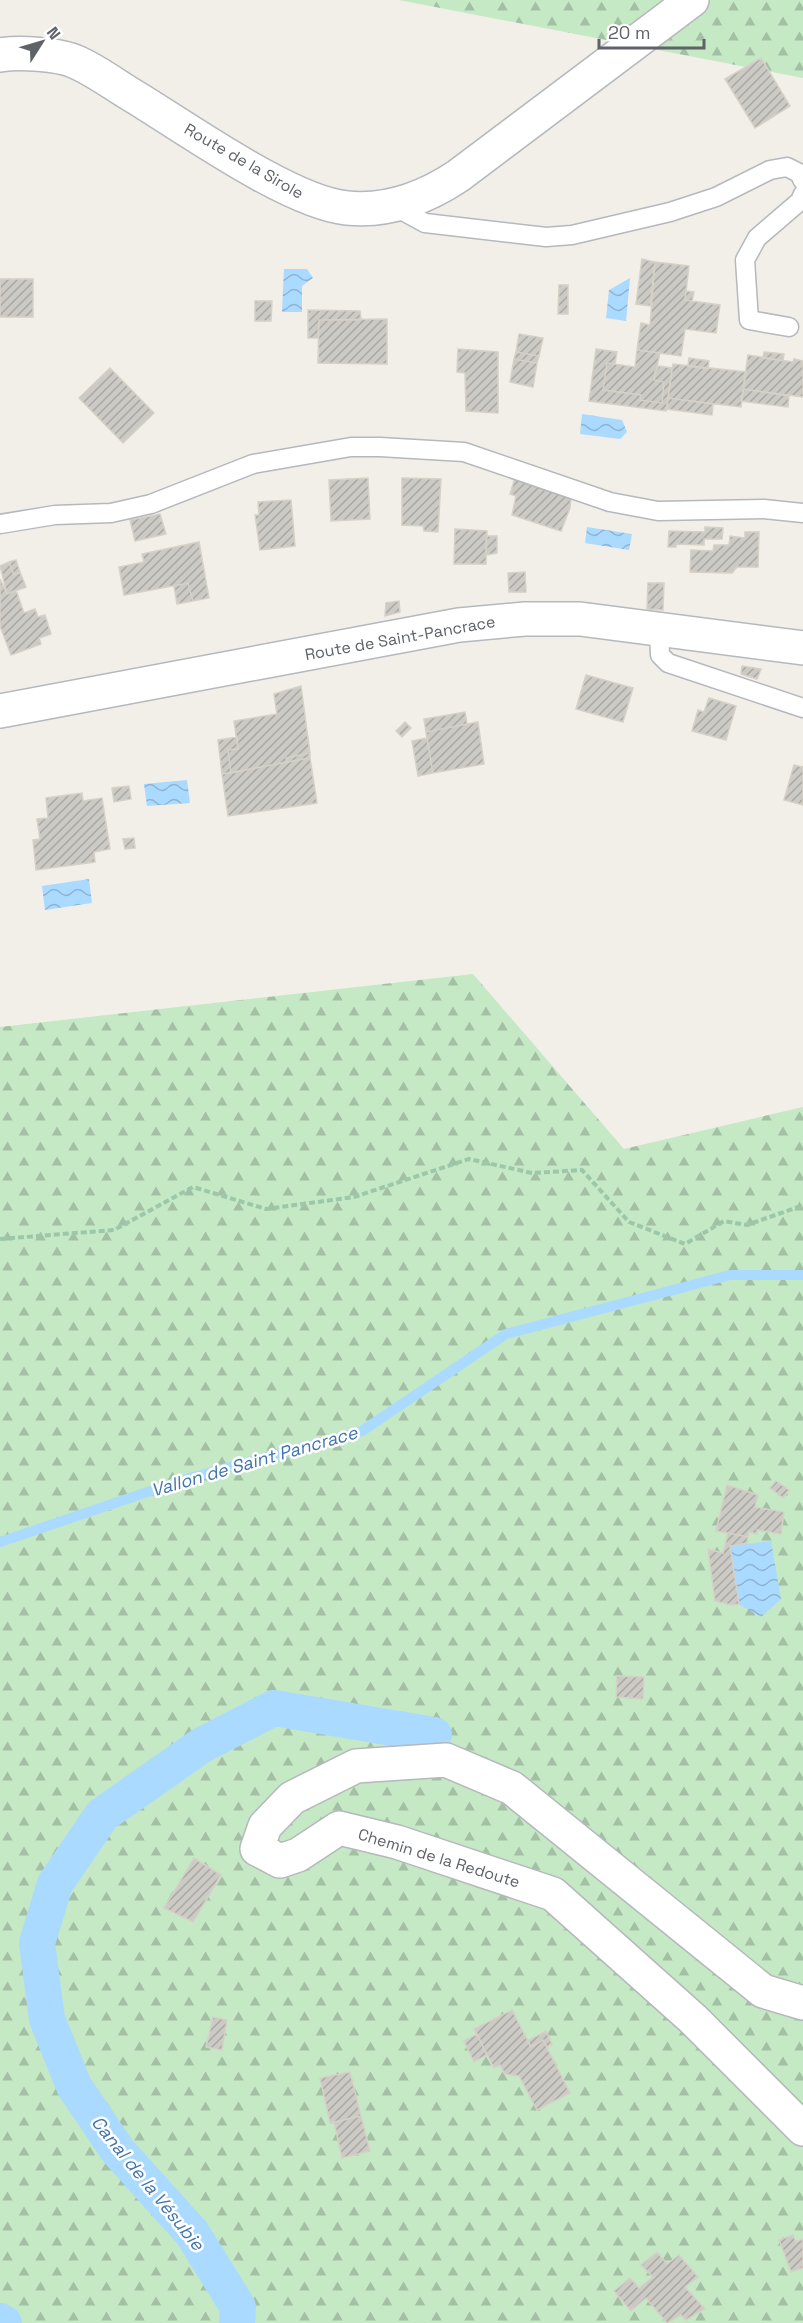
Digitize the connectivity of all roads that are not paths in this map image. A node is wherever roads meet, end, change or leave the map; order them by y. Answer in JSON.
{"nodes":[{"id":1,"x":692,"y":0,"type":"edge"},
{"id":2,"x":0,"y":55,"type":"edge"},
{"id":3,"x":803,"y":181,"type":"edge"},
{"id":4,"x":803,"y":194,"type":"edge"},
{"id":5,"x":392,"y":205,"type":"junction"},
{"id":6,"x":789,"y":327,"type":"dead end"},
{"id":7,"x":803,"y":513,"type":"edge"},
{"id":8,"x":0,"y":524,"type":"edge"},
{"id":9,"x":659,"y":630,"type":"junction"},
{"id":10,"x":803,"y":648,"type":"edge"},
{"id":11,"x":803,"y":708,"type":"edge"},
{"id":12,"x":0,"y":711,"type":"edge"},
{"id":13,"x":803,"y":2002,"type":"edge"},
{"id":14,"x":803,"y":2129,"type":"edge"}],
"edges":[{"from":1,"to":5,"type":"street","name":"Route de la Sirole"},
{"from":2,"to":5,"type":"street","name":"Route de la Sirole"},
{"from":3,"to":5,"type":"lane"},
{"from":4,"to":6,"type":"lane"},
{"from":7,"to":8,"type":"lane"},
{"from":9,"to":10,"type":"street","name":"Route de Saint-Pancrace"},
{"from":9,"to":11,"type":"lane"},
{"from":9,"to":12,"type":"street","name":"Route de Saint-Pancrace"},
{"from":13,"to":14,"type":"street","name":"Chemin de la Redoute"}]}
